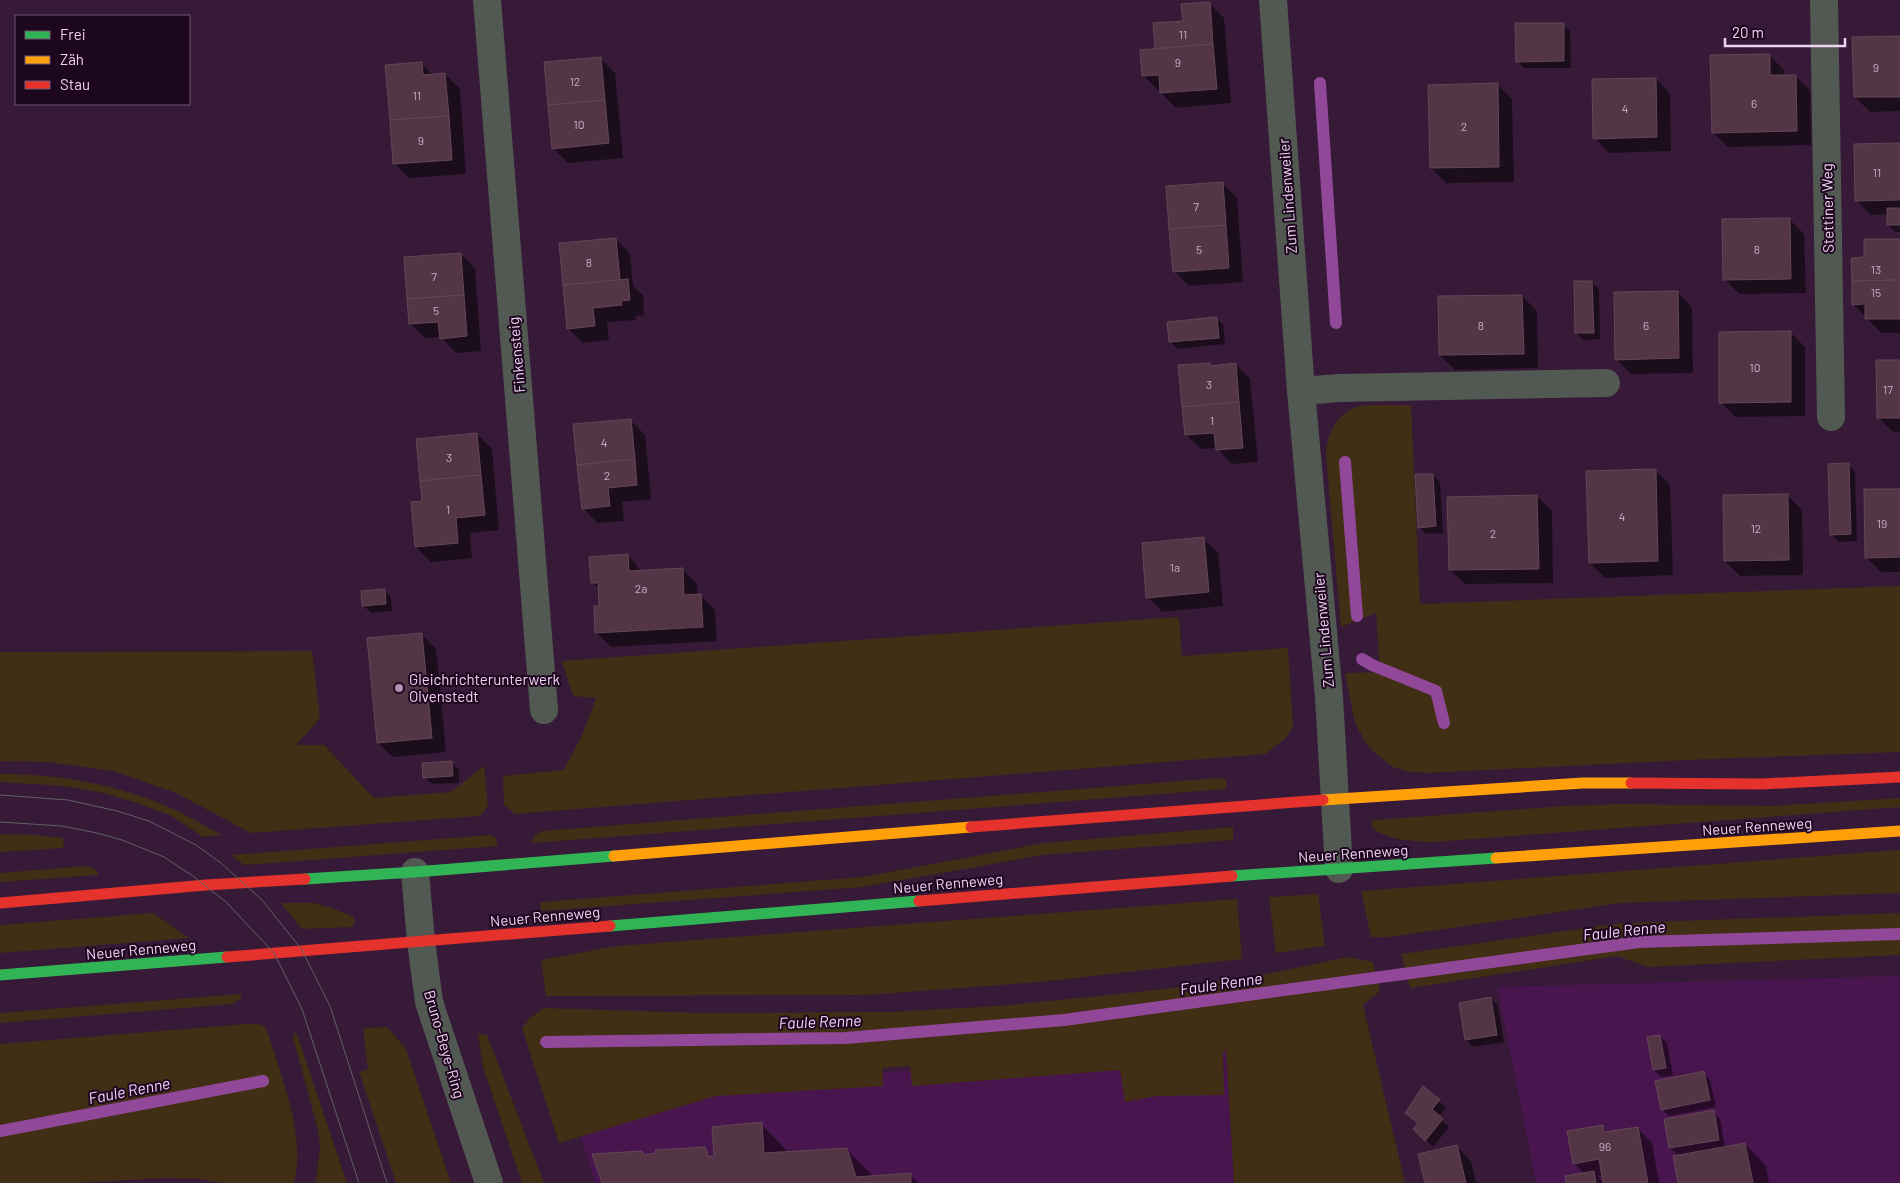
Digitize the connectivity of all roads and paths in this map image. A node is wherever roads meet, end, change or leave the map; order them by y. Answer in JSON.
{"nodes":[{"id":1,"x":487,"y":0,"type":"edge"},
{"id":2,"x":1273,"y":0,"type":"edge"},
{"id":3,"x":1824,"y":0,"type":"edge"},
{"id":4,"x":1606,"y":383,"type":"dead end"},
{"id":5,"x":1301,"y":391,"type":"junction"},
{"id":6,"x":1830,"y":417,"type":"dead end"},
{"id":7,"x":544,"y":710,"type":"dead end"},
{"id":8,"x":1900,"y":777,"type":"edge"},
{"id":9,"x":1334,"y":799,"type":"junction"},
{"id":10,"x":1900,"y":831,"type":"edge"},
{"id":11,"x":1339,"y":869,"type":"junction"},
{"id":12,"x":415,"y":872,"type":"junction"},
{"id":13,"x":0,"y":903,"type":"edge"},
{"id":14,"x":421,"y":941,"type":"junction"},
{"id":15,"x":0,"y":975,"type":"edge"},
{"id":16,"x":489,"y":1183,"type":"edge"}],
"edges":[{"from":1,"to":7,"type":"street","name":"Finkensteig"},
{"from":2,"to":5,"type":"street","name":"Zum Lindenweiler"},
{"from":3,"to":6,"type":"street","name":"Stettiner Weg"},
{"from":4,"to":5,"type":"street"},
{"from":5,"to":9,"type":"street","name":"Zum Lindenweiler"},
{"from":8,"to":9,"type":"main road"},
{"from":9,"to":11,"type":"street","name":"Zum Lindenweiler"},
{"from":9,"to":12,"type":"main road"},
{"from":10,"to":11,"type":"main road","name":"Neuer Renneweg"},
{"from":11,"to":14,"type":"main road","name":"Neuer Renneweg"},
{"from":12,"to":13,"type":"main road"},
{"from":12,"to":14,"type":"street","name":"Bruno-Beye-Ring"},
{"from":14,"to":15,"type":"main road","name":"Neuer Renneweg"},
{"from":14,"to":16,"type":"street","name":"Bruno-Beye-Ring"}]}
